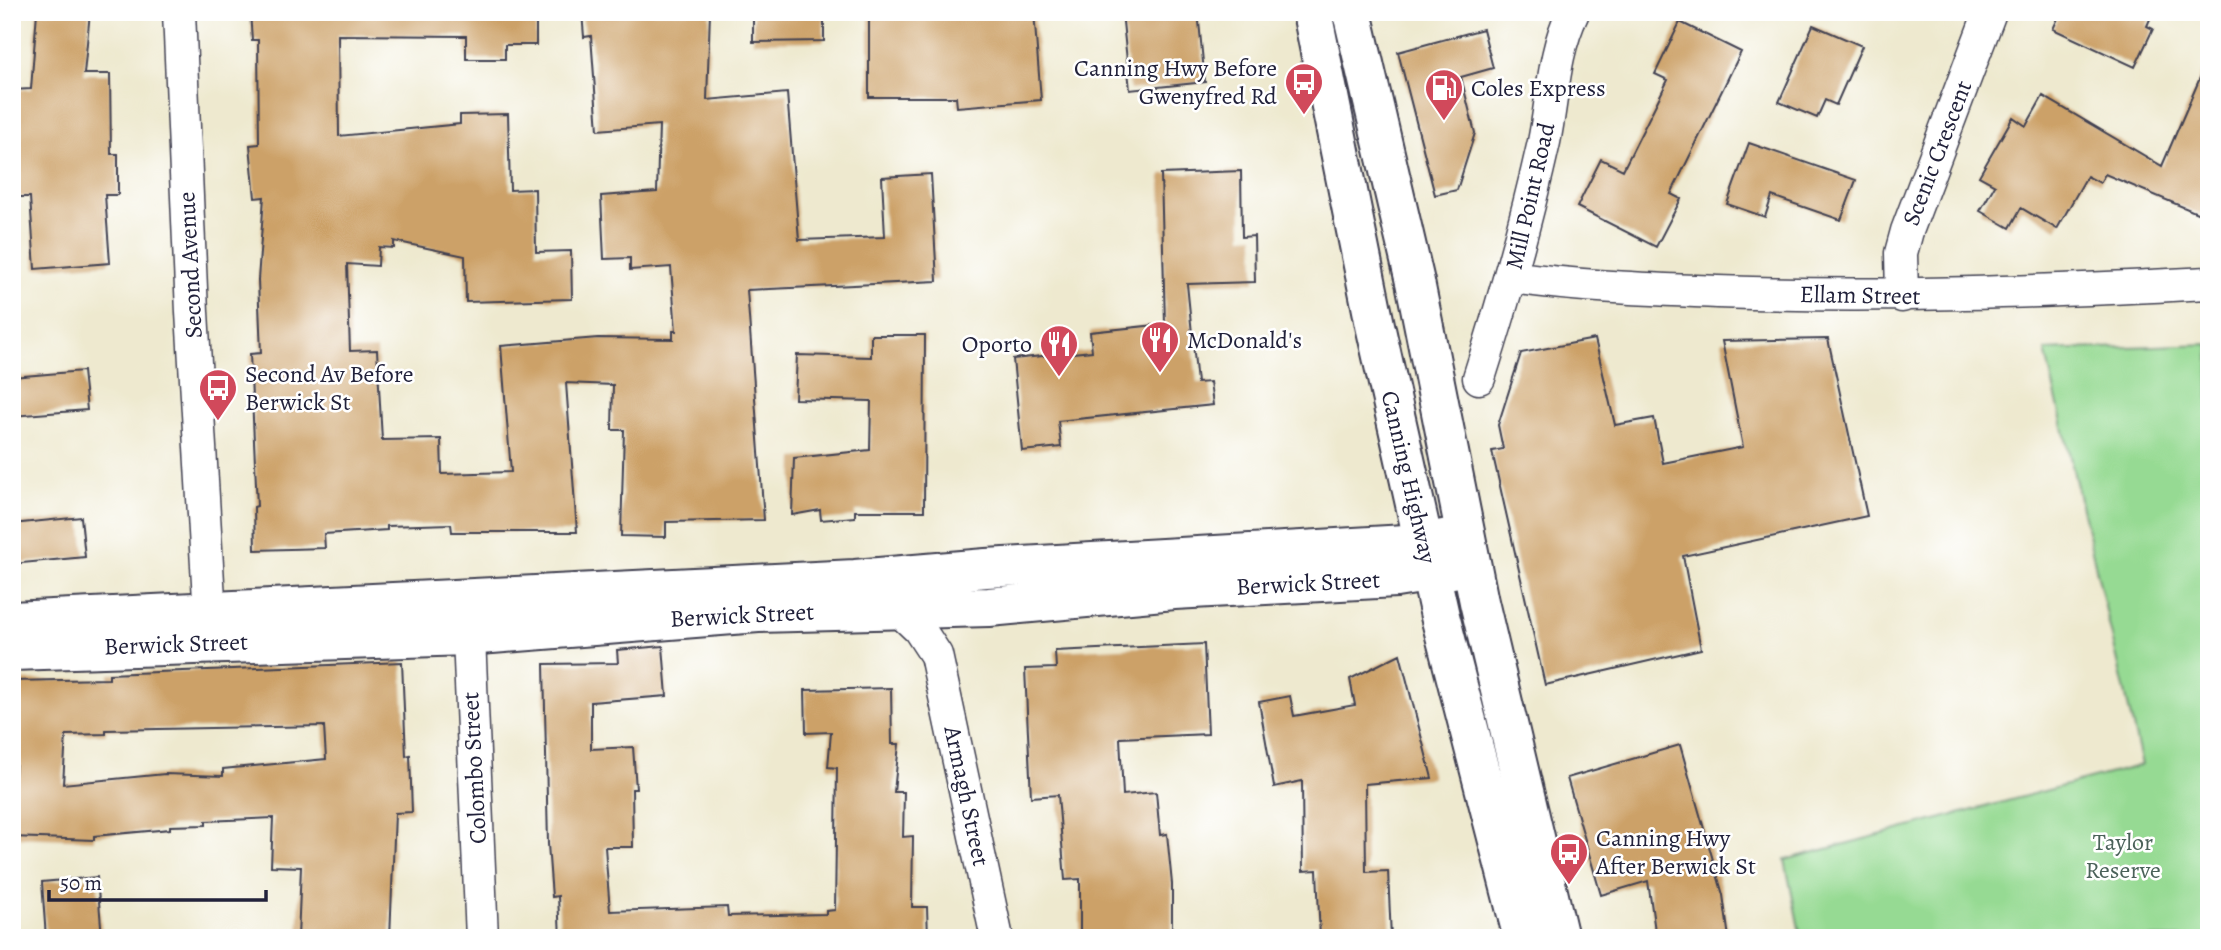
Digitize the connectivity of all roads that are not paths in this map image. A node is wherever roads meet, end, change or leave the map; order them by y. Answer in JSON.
{"nodes":[{"id":1,"x":179,"y":12,"type":"edge"},
{"id":2,"x":1312,"y":12,"type":"edge"},
{"id":3,"x":1352,"y":12,"type":"edge"},
{"id":4,"x":1573,"y":12,"type":"edge"},
{"id":5,"x":1990,"y":12,"type":"edge"},
{"id":6,"x":1511,"y":277,"type":"junction"},
{"id":7,"x":2209,"y":283,"type":"edge"},
{"id":8,"x":1902,"y":296,"type":"junction"},
{"id":9,"x":1479,"y":378,"type":"dead end"},
{"id":10,"x":1468,"y":550,"type":"junction"},
{"id":11,"x":1426,"y":557,"type":"junction"},
{"id":12,"x":958,"y":607,"type":"junction"},
{"id":13,"x":899,"y":610,"type":"junction"},
{"id":14,"x":468,"y":617,"type":"junction"},
{"id":15,"x":12,"y":621,"type":"edge"},
{"id":16,"x":211,"y":627,"type":"junction"},
{"id":17,"x":12,"y":651,"type":"edge"},
{"id":18,"x":936,"y":655,"type":"junction"},
{"id":19,"x":482,"y":938,"type":"edge"},
{"id":20,"x":998,"y":938,"type":"edge"},
{"id":21,"x":1523,"y":938,"type":"edge"},
{"id":22,"x":1559,"y":938,"type":"edge"}],
"edges":[{"from":1,"to":16,"type":"street","name":"Second Avenue"},
{"from":2,"to":11,"type":"main road","name":"Canning Highway"},
{"from":3,"to":10,"type":"main road","name":"Canning Highway"},
{"from":4,"to":6,"type":"street","name":"Mill Point Road"},
{"from":5,"to":8,"type":"street","name":"Scenic Crescent"},
{"from":6,"to":8,"type":"street","name":"Ellam Street"},
{"from":6,"to":9,"type":"street","name":"Mill Point Road"},
{"from":7,"to":8,"type":"street","name":"Ellam Street"},
{"from":10,"to":11,"type":"main road","name":"Berwick Street"},
{"from":10,"to":22,"type":"main road","name":"Canning Highway"},
{"from":11,"to":12,"type":"main road","name":"Berwick Street"},
{"from":11,"to":14,"type":"main road","name":"Berwick Street"},
{"from":11,"to":21,"type":"main road","name":"Canning Highway"},
{"from":12,"to":13,"type":"main road","name":"Berwick Street"},
{"from":12,"to":18,"type":"street"},
{"from":13,"to":14,"type":"main road","name":"Berwick Street"},
{"from":13,"to":18,"type":"street","name":"Armagh Street"},
{"from":14,"to":16,"type":"main road","name":"Berwick Street"},
{"from":14,"to":19,"type":"street","name":"Colombo Street"},
{"from":15,"to":16,"type":"main road","name":"Berwick Street"},
{"from":16,"to":17,"type":"main road","name":"Berwick Street"},
{"from":18,"to":20,"type":"street","name":"Armagh Street"}]}
